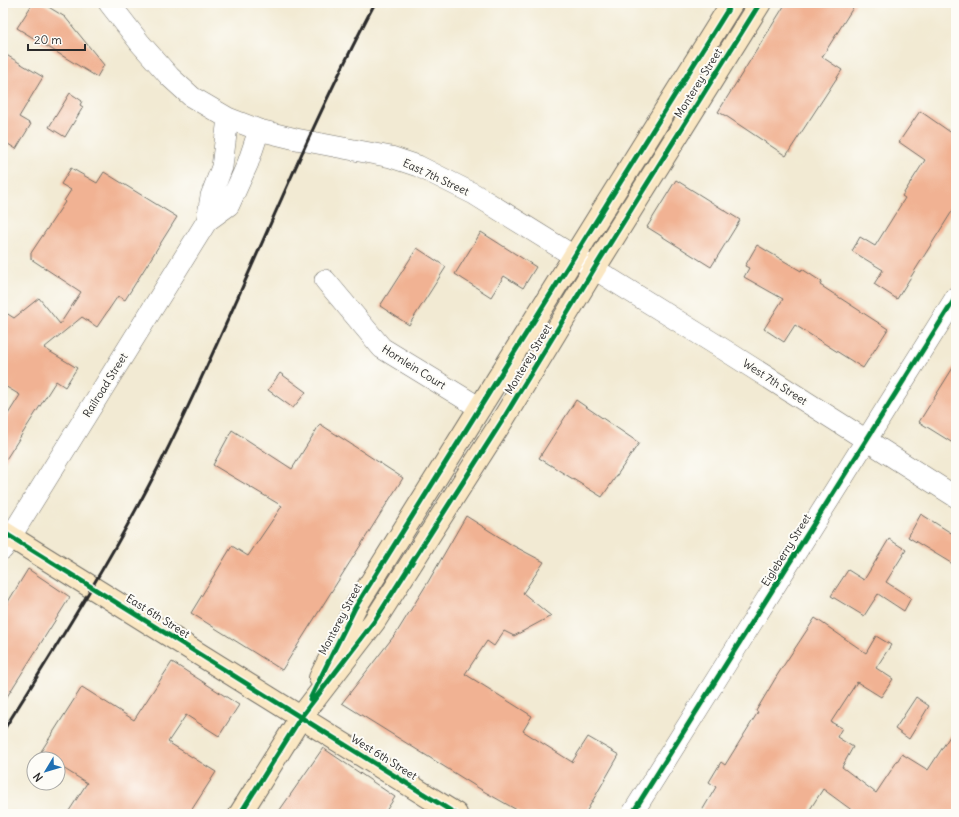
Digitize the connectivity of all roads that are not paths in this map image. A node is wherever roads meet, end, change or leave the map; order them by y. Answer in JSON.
{"nodes":[{"id":1,"x":109,"y":3,"type":"edge"},
{"id":2,"x":732,"y":3,"type":"edge"},
{"id":3,"x":760,"y":3,"type":"edge"},
{"id":4,"x":228,"y":118,"type":"junction"},
{"id":5,"x":259,"y":130,"type":"junction"},
{"id":6,"x":207,"y":221,"type":"junction"},
{"id":7,"x":574,"y":256,"type":"junction"},
{"id":8,"x":594,"y":269,"type":"junction"},
{"id":9,"x":325,"y":280,"type":"dead end"},
{"id":10,"x":956,"y":297,"type":"edge"},
{"id":11,"x":480,"y":408,"type":"junction"},
{"id":12,"x":866,"y":441,"type":"junction"},
{"id":13,"x":956,"y":497,"type":"edge"},
{"id":14,"x":6,"y":539,"type":"edge"},
{"id":15,"x":302,"y":717,"type":"junction"},
{"id":16,"x":240,"y":814,"type":"edge"},
{"id":17,"x":456,"y":814,"type":"edge"},
{"id":18,"x":632,"y":814,"type":"edge"}],
"edges":[{"from":1,"to":4,"type":"street","name":"East 7th Street"},
{"from":2,"to":7,"type":"main road","name":"Monterey Street"},
{"from":3,"to":8,"type":"main road","name":"Monterey Street"},
{"from":4,"to":5,"type":"street","name":"East 7th Street"},
{"from":4,"to":6,"type":"street","name":"Railroad Street"},
{"from":5,"to":6,"type":"street","name":"Railroad Street"},
{"from":5,"to":7,"type":"street","name":"East 7th Street"},
{"from":6,"to":14,"type":"street","name":"Railroad Street"},
{"from":7,"to":8,"type":"street","name":"East 7th Street"},
{"from":7,"to":11,"type":"main road","name":"Monterey Street"},
{"from":8,"to":12,"type":"street","name":"West 7th Street"},
{"from":8,"to":15,"type":"main road","name":"Monterey Street"},
{"from":9,"to":11,"type":"street","name":"Hornlein Court"},
{"from":10,"to":12,"type":"street","name":"Eigleberry Street"},
{"from":11,"to":15,"type":"main road","name":"Monterey Street"},
{"from":12,"to":13,"type":"street","name":"West 7th Street"},
{"from":12,"to":18,"type":"street","name":"Eigleberry Street"},
{"from":14,"to":15,"type":"main road","name":"East 6th Street"},
{"from":15,"to":16,"type":"main road","name":"Monterey Street"},
{"from":15,"to":17,"type":"main road","name":"West 6th Street"}]}
